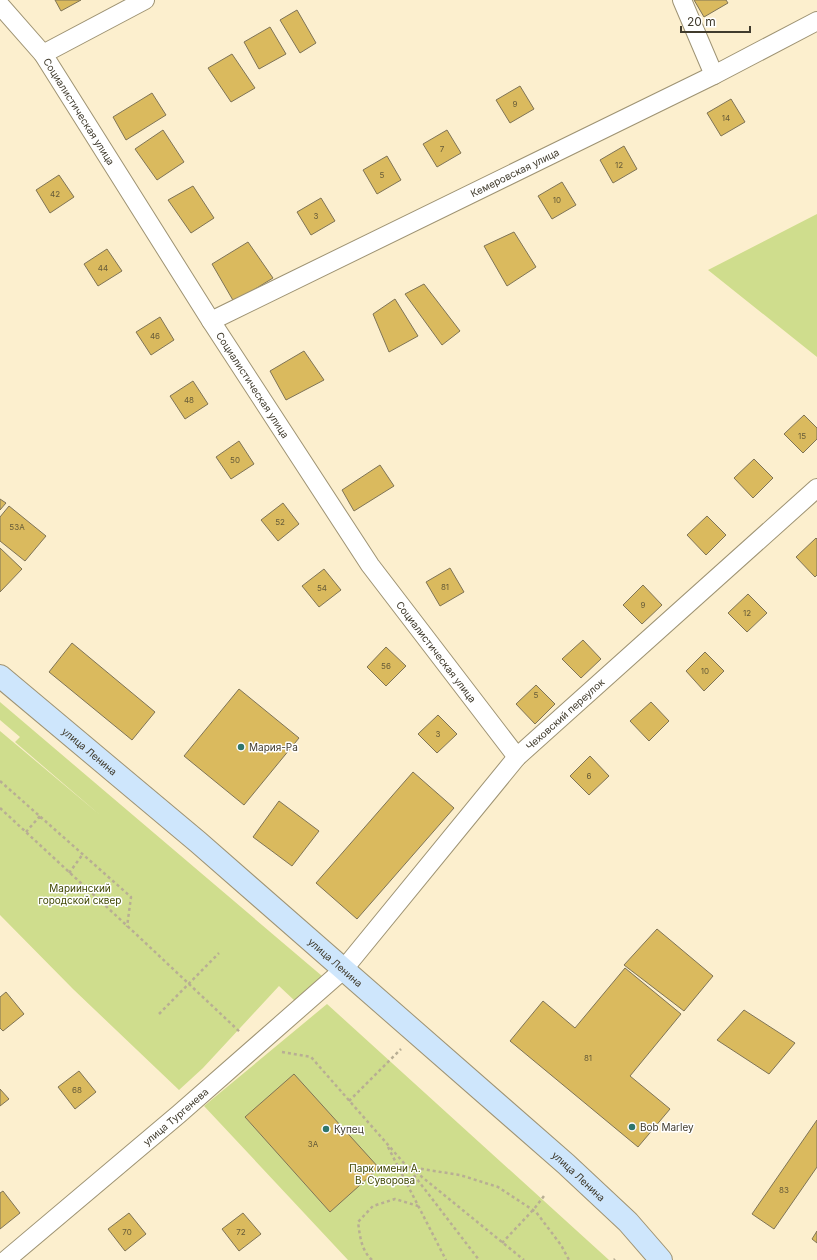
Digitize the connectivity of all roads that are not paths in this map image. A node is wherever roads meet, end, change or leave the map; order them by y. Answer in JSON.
{"nodes":[{"id":1,"x":145,"y":0,"type":"edge"},
{"id":2,"x":682,"y":0,"type":"edge"},
{"id":3,"x":0,"y":5,"type":"edge"},
{"id":4,"x":817,"y":21,"type":"edge"},
{"id":5,"x":43,"y":54,"type":"junction"},
{"id":6,"x":714,"y":75,"type":"junction"},
{"id":7,"x":211,"y":321,"type":"junction"},
{"id":8,"x":817,"y":488,"type":"edge"},
{"id":9,"x":0,"y":676,"type":"edge"},
{"id":10,"x":518,"y":757,"type":"junction"},
{"id":11,"x":343,"y":970,"type":"junction"},
{"id":12,"x":6,"y":1260,"type":"edge"},
{"id":13,"x":661,"y":1260,"type":"edge"}],
"edges":[{"from":1,"to":5,"type":"street"},
{"from":2,"to":6,"type":"street"},
{"from":3,"to":5,"type":"street","name":"Социалистическая улица"},
{"from":4,"to":6,"type":"street","name":"Кемеровская улица"},
{"from":5,"to":7,"type":"street","name":"Социалистическая улица"},
{"from":6,"to":7,"type":"street","name":"Кемеровская улица"},
{"from":7,"to":10,"type":"street","name":"Социалистическая улица"},
{"from":8,"to":10,"type":"street","name":"Чеховский переулок"},
{"from":9,"to":11,"type":"main road","name":"улица Ленина"},
{"from":10,"to":11,"type":"street","name":"Чеховский переулок"},
{"from":11,"to":12,"type":"street","name":"улица Тургенева"},
{"from":11,"to":13,"type":"main road","name":"улица Ленина"}]}
